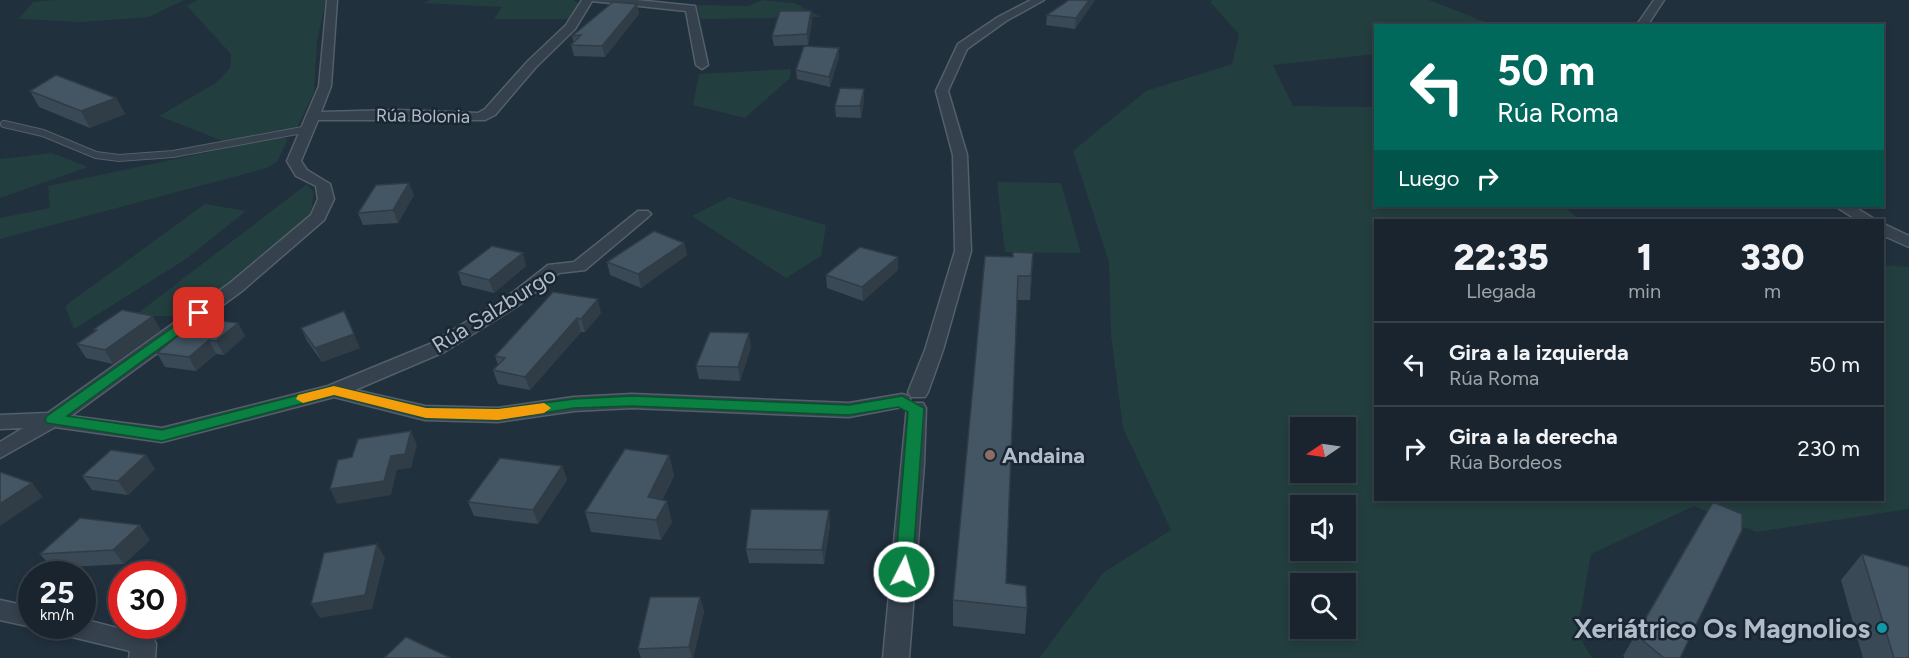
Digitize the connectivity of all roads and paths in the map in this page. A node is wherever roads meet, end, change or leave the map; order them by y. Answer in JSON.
{"nodes":[{"id":1,"x":332,"y":0,"type":"edge"},
{"id":2,"x":587,"y":0,"type":"edge"},
{"id":3,"x":597,"y":0,"type":"edge"},
{"id":4,"x":1039,"y":0,"type":"edge"},
{"id":5,"x":1659,"y":0,"type":"edge"},
{"id":6,"x":1642,"y":24,"type":"edge"},
{"id":7,"x":702,"y":65,"type":"dead end"},
{"id":8,"x":310,"y":123,"type":"junction"},
{"id":9,"x":4,"y":124,"type":"dead end"},
{"id":10,"x":1845,"y":207,"type":"edge"},
{"id":11,"x":643,"y":214,"type":"dead end"},
{"id":12,"x":1866,"y":219,"type":"edge"},
{"id":13,"x":1884,"y":229,"type":"edge"},
{"id":14,"x":1909,"y":242,"type":"edge"},
{"id":15,"x":334,"y":391,"type":"junction"},
{"id":16,"x":912,"y":401,"type":"junction"},
{"id":17,"x":52,"y":420,"type":"junction"},
{"id":18,"x":0,"y":422,"type":"edge"},
{"id":19,"x":0,"y":451,"type":"edge"},
{"id":20,"x":0,"y":610,"type":"edge"},
{"id":21,"x":18,"y":614,"type":"edge"},
{"id":22,"x":96,"y":633,"type":"edge"},
{"id":23,"x":142,"y":658,"type":"edge"},
{"id":24,"x":896,"y":658,"type":"edge"}],
"edges":[{"from":1,"to":8,"type":"street"},
{"from":2,"to":8,"type":"street","name":"Rúa Bolonia"},
{"from":3,"to":7,"type":"street"},
{"from":4,"to":16,"type":"street"},
{"from":5,"to":6,"type":"street"},
{"from":8,"to":9,"type":"lane"},
{"from":8,"to":17,"type":"street"},
{"from":10,"to":12,"type":"street"},
{"from":11,"to":15,"type":"street","name":"Rúa Salzburgo"},
{"from":13,"to":14,"type":"street"},
{"from":15,"to":16,"type":"street"},
{"from":15,"to":17,"type":"street","name":"Rúa Salzburgo"},
{"from":16,"to":24,"type":"street"},
{"from":17,"to":18,"type":"street","name":"Rúa Salzburgo"},
{"from":17,"to":19,"type":"street"},
{"from":20,"to":21,"type":"street"},
{"from":22,"to":23,"type":"street"}]}
